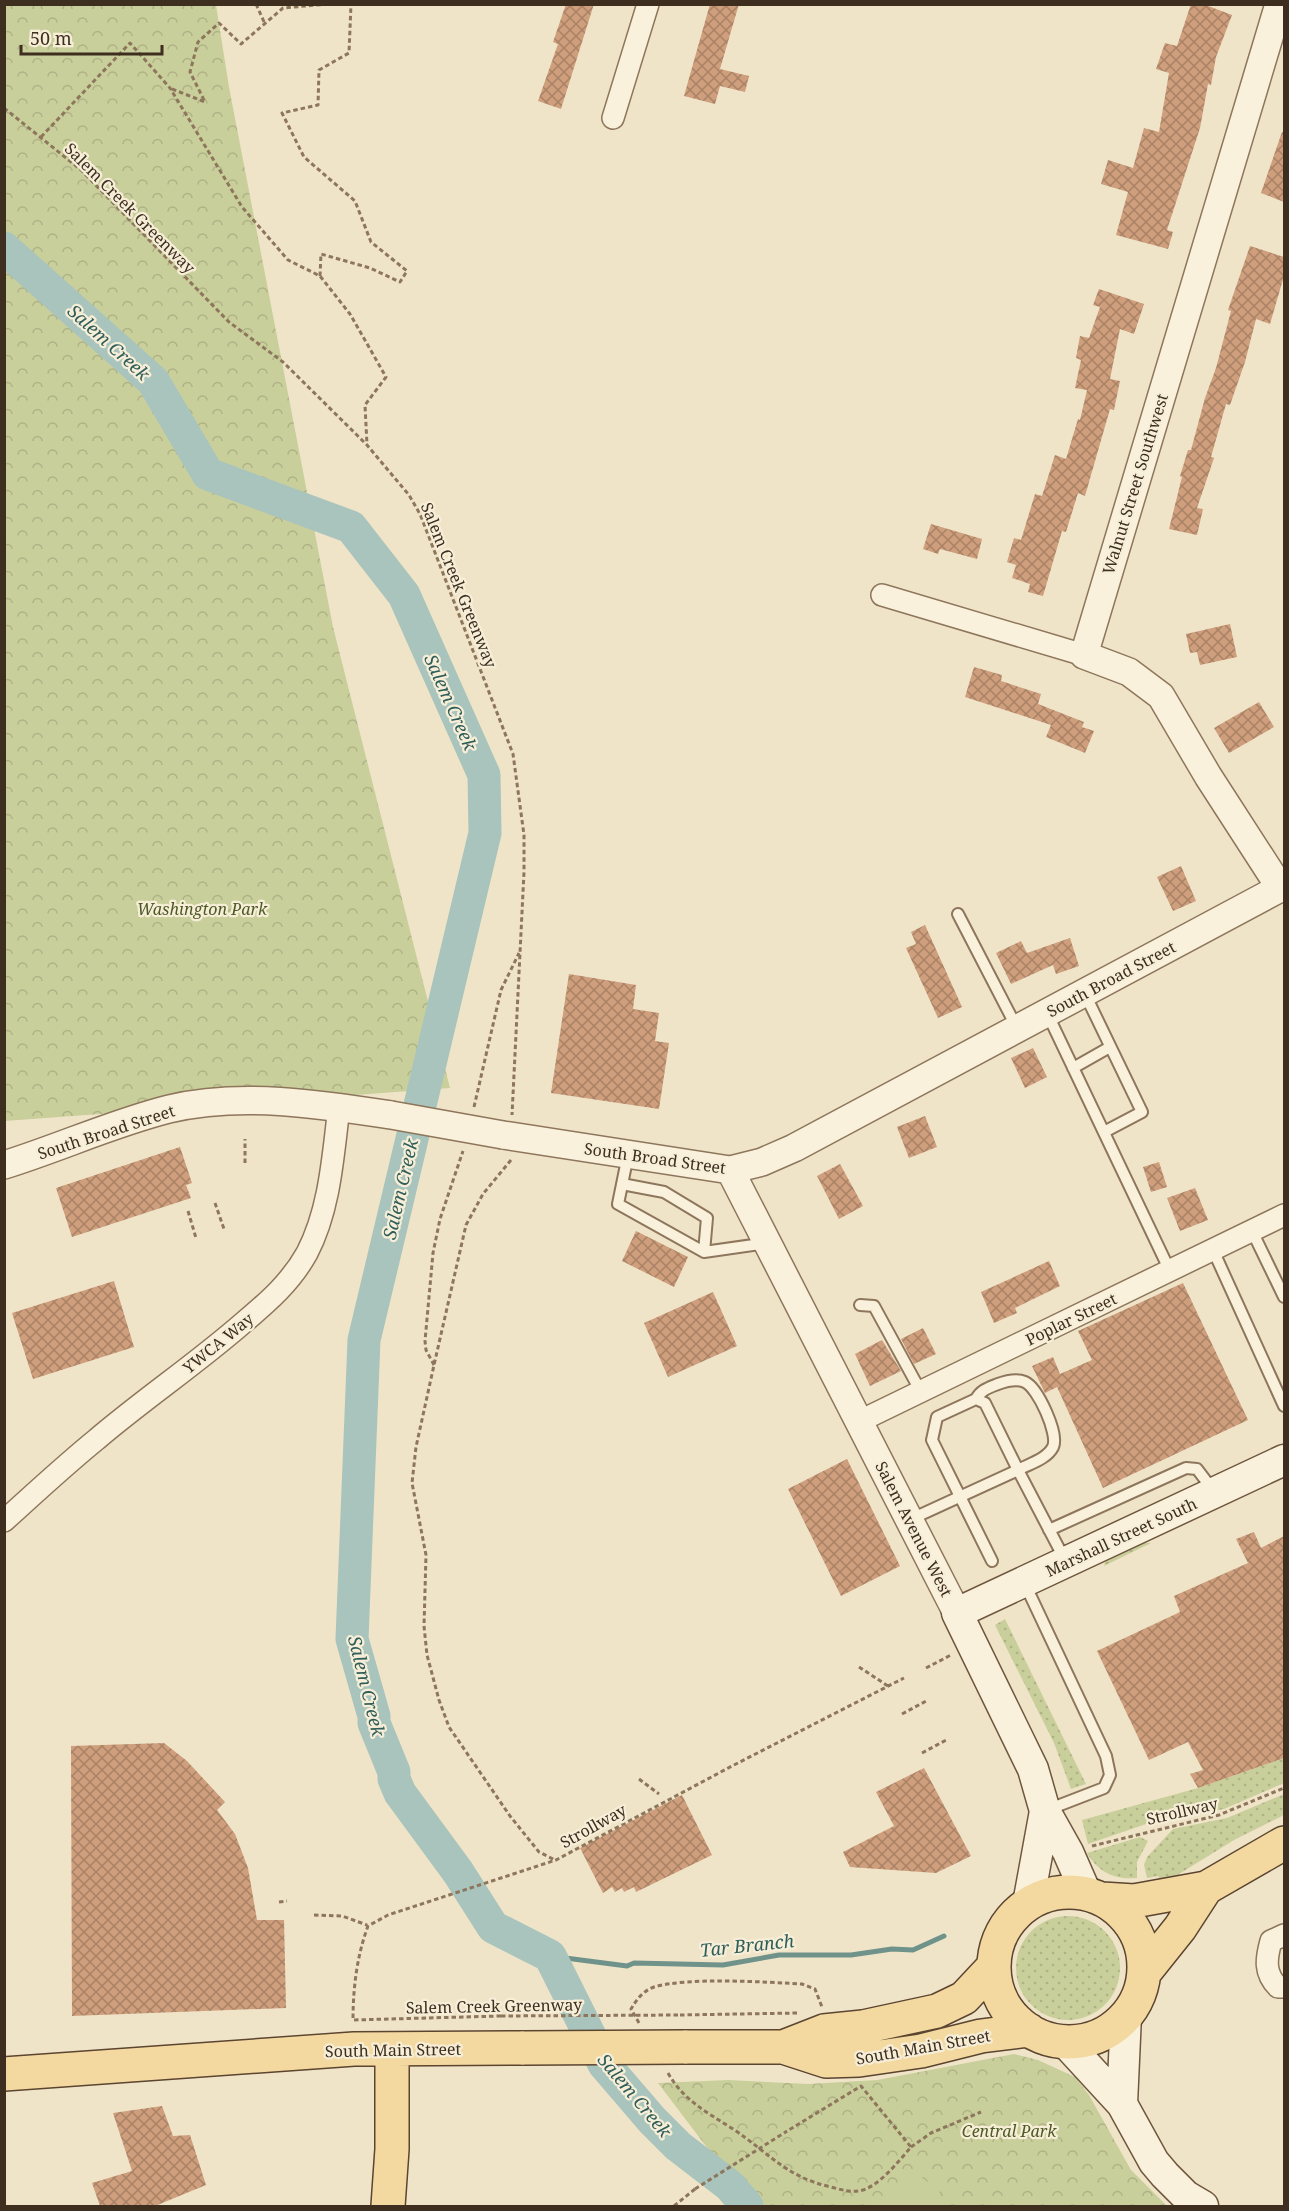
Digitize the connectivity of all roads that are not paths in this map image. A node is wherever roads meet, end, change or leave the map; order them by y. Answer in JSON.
{"nodes":[{"id":1,"x":648,"y":4,"type":"edge"},
{"id":2,"x":1279,"y":4,"type":"edge"},
{"id":3,"x":613,"y":118,"type":"dead end"},
{"id":4,"x":882,"y":595,"type":"dead end"},
{"id":5,"x":1084,"y":655,"type":"junction"},
{"id":6,"x":1283,"y":890,"type":"edge"},
{"id":7,"x":958,"y":914,"type":"dead end"},
{"id":8,"x":1084,"y":993,"type":"junction"},
{"id":9,"x":1047,"y":1013,"type":"junction"},
{"id":10,"x":1018,"y":1029,"type":"junction"},
{"id":11,"x":1110,"y":1047,"type":"junction"},
{"id":12,"x":1073,"y":1068,"type":"junction"},
{"id":13,"x":339,"y":1107,"type":"junction"},
{"id":14,"x":1104,"y":1132,"type":"junction"},
{"id":15,"x":628,"y":1154,"type":"junction"},
{"id":16,"x":4,"y":1165,"type":"edge"},
{"id":17,"x":730,"y":1170,"type":"junction"},
{"id":18,"x":622,"y":1184,"type":"junction"},
{"id":19,"x":1284,"y":1215,"type":"edge"},
{"id":20,"x":1252,"y":1231,"type":"junction"},
{"id":21,"x":767,"y":1243,"type":"junction"},
{"id":22,"x":1213,"y":1250,"type":"junction"},
{"id":23,"x":704,"y":1252,"type":"junction"},
{"id":24,"x":1170,"y":1271,"type":"junction"},
{"id":25,"x":1284,"y":1297,"type":"edge"},
{"id":26,"x":860,"y":1305,"type":"dead end"},
{"id":27,"x":921,"y":1392,"type":"junction"},
{"id":28,"x":975,"y":1399,"type":"junction"},
{"id":29,"x":1284,"y":1406,"type":"edge"},
{"id":30,"x":858,"y":1422,"type":"junction"},
{"id":31,"x":1284,"y":1460,"type":"edge"},
{"id":32,"x":1018,"y":1470,"type":"junction"},
{"id":33,"x":1215,"y":1493,"type":"junction"},
{"id":34,"x":959,"y":1497,"type":"junction"},
{"id":35,"x":909,"y":1520,"type":"junction"},
{"id":36,"x":4,"y":1521,"type":"edge"},
{"id":37,"x":1049,"y":1530,"type":"junction"},
{"id":38,"x":992,"y":1561,"type":"dead end"},
{"id":39,"x":1066,"y":1563,"type":"junction"},
{"id":40,"x":1024,"y":1582,"type":"junction"},
{"id":41,"x":957,"y":1613,"type":"junction"},
{"id":42,"x":1045,"y":1811,"type":"junction"},
{"id":43,"x":1284,"y":1843,"type":"edge"},
{"id":44,"x":1206,"y":1888,"type":"junction"},
{"id":45,"x":1094,"y":1896,"type":"junction"},
{"id":46,"x":1028,"y":1904,"type":"junction"},
{"id":47,"x":1284,"y":1935,"type":"edge"},
{"id":48,"x":994,"y":1966,"type":"junction"},
{"id":49,"x":1144,"y":1973,"type":"junction"},
{"id":50,"x":1284,"y":1987,"type":"edge"},
{"id":51,"x":1126,"y":2015,"type":"junction"},
{"id":52,"x":1029,"y":2030,"type":"junction"},
{"id":53,"x":1065,"y":2042,"type":"junction"},
{"id":54,"x":783,"y":2047,"type":"junction"},
{"id":55,"x":392,"y":2049,"type":"junction"},
{"id":56,"x":4,"y":2074,"type":"edge"},
{"id":57,"x":1122,"y":2104,"type":"junction"},
{"id":58,"x":388,"y":2206,"type":"edge"},
{"id":59,"x":1203,"y":2206,"type":"edge"}],
"edges":[{"from":1,"to":3,"type":"street"},
{"from":2,"to":5,"type":"street","name":"Walnut Street Southwest"},
{"from":4,"to":5,"type":"street"},
{"from":5,"to":6,"type":"street"},
{"from":6,"to":8,"type":"street","name":"South Broad Street"},
{"from":7,"to":10,"type":"lane"},
{"from":8,"to":9,"type":"street","name":"South Broad Street"},
{"from":8,"to":11,"type":"lane"},
{"from":9,"to":10,"type":"street","name":"South Broad Street"},
{"from":9,"to":12,"type":"lane"},
{"from":10,"to":17,"type":"street","name":"South Broad Street"},
{"from":11,"to":12,"type":"lane"},
{"from":11,"to":14,"type":"lane"},
{"from":12,"to":14,"type":"lane"},
{"from":13,"to":15,"type":"street","name":"South Broad Street","bridge":true},
{"from":13,"to":16,"type":"street","name":"South Broad Street"},
{"from":13,"to":36,"type":"street","name":"YWCA Way"},
{"from":14,"to":24,"type":"lane"},
{"from":15,"to":17,"type":"street","name":"South Broad Street"},
{"from":15,"to":18,"type":"lane"},
{"from":17,"to":21,"type":"street","name":"Salem Avenue West"},
{"from":18,"to":23,"type":"lane"},
{"from":18,"to":23,"type":"lane"},
{"from":19,"to":20,"type":"street","name":"Poplar Street"},
{"from":20,"to":22,"type":"street","name":"Poplar Street"},
{"from":20,"to":25,"type":"lane"},
{"from":21,"to":23,"type":"lane"},
{"from":21,"to":30,"type":"street","name":"Salem Avenue West"},
{"from":22,"to":24,"type":"street","name":"Poplar Street"},
{"from":22,"to":29,"type":"lane"},
{"from":24,"to":27,"type":"street","name":"Poplar Street"},
{"from":26,"to":27,"type":"lane"},
{"from":27,"to":30,"type":"street","name":"Poplar Street"},
{"from":28,"to":32,"type":"lane"},
{"from":28,"to":32,"type":"lane"},
{"from":28,"to":34,"type":"lane"},
{"from":30,"to":35,"type":"street","name":"Salem Avenue West"},
{"from":31,"to":33,"type":"main road","name":"Marshall Street South"},
{"from":32,"to":34,"type":"lane"},
{"from":32,"to":37,"type":"lane"},
{"from":33,"to":37,"type":"lane"},
{"from":33,"to":39,"type":"main road","name":"Marshall Street South"},
{"from":34,"to":35,"type":"lane"},
{"from":34,"to":38,"type":"lane"},
{"from":35,"to":41,"type":"street","name":"Salem Avenue West"},
{"from":37,"to":39,"type":"lane"},
{"from":39,"to":40,"type":"main road","name":"Marshall Street South"},
{"from":40,"to":41,"type":"main road","name":"Marshall Street South"},
{"from":40,"to":42,"type":"lane"},
{"from":41,"to":42,"type":"main road","name":"Salem Avenue West"},
{"from":42,"to":45,"type":"main road","name":"Salem Avenue West"},
{"from":42,"to":46,"type":"main road"},
{"from":43,"to":44,"type":"main road"},
{"from":44,"to":45,"type":"main road"},
{"from":44,"to":49,"type":"main road"},
{"from":45,"to":46,"type":"main road"},
{"from":45,"to":49,"type":"main road"},
{"from":46,"to":48,"type":"main road"},
{"from":47,"to":50,"type":"street"},
{"from":48,"to":52,"type":"main road"},
{"from":48,"to":54,"type":"main road","name":"South Main Street"},
{"from":49,"to":51,"type":"main road"},
{"from":51,"to":53,"type":"main road"},
{"from":51,"to":57,"type":"main road"},
{"from":52,"to":53,"type":"main road"},
{"from":52,"to":54,"type":"main road","name":"South Main Street"},
{"from":53,"to":57,"type":"main road"},
{"from":54,"to":55,"type":"main road","name":"South Main Street","bridge":true},
{"from":55,"to":56,"type":"main road","name":"South Main Street"},
{"from":55,"to":58,"type":"main road"},
{"from":57,"to":59,"type":"main road"}]}
